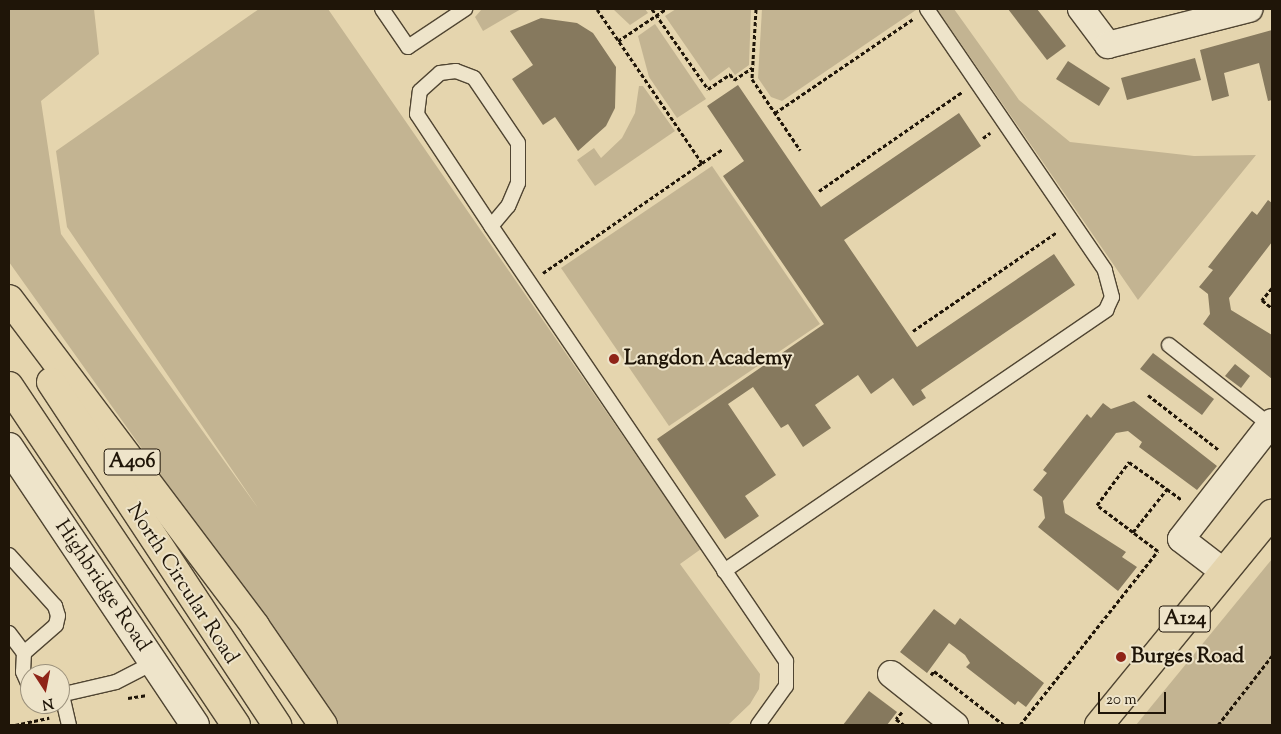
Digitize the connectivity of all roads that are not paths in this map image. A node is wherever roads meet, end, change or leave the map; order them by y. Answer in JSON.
{"nodes":[{"id":1,"x":382,"y":9,"type":"edge"},
{"id":2,"x":464,"y":9,"type":"edge"},
{"id":3,"x":927,"y":9,"type":"edge"},
{"id":4,"x":1081,"y":9,"type":"edge"},
{"id":5,"x":1249,"y":9,"type":"edge"},
{"id":6,"x":492,"y":226,"type":"junction"},
{"id":7,"x":9,"y":299,"type":"edge"},
{"id":8,"x":9,"y":316,"type":"edge"},
{"id":9,"x":1168,"y":345,"type":"dead end"},
{"id":10,"x":9,"y":386,"type":"edge"},
{"id":11,"x":1271,"y":423,"type":"edge"},
{"id":12,"x":9,"y":447,"type":"edge"},
{"id":13,"x":1272,"y":514,"type":"edge"},
{"id":14,"x":9,"y":555,"type":"edge"},
{"id":15,"x":724,"y":571,"type":"junction"},
{"id":16,"x":1224,"y":572,"type":"junction"},
{"id":17,"x":9,"y":633,"type":"edge"},
{"id":18,"x":24,"y":653,"type":"junction"},
{"id":19,"x":153,"y":663,"type":"junction"},
{"id":20,"x":23,"y":664,"type":"edge"},
{"id":21,"x":891,"y":674,"type":"dead end"},
{"id":22,"x":70,"y":693,"type":"edge"},
{"id":23,"x":195,"y":725,"type":"edge"},
{"id":24,"x":236,"y":725,"type":"edge"},
{"id":25,"x":277,"y":725,"type":"edge"},
{"id":26,"x":323,"y":725,"type":"edge"},
{"id":27,"x":758,"y":725,"type":"edge"},
{"id":28,"x":954,"y":725,"type":"edge"},
{"id":29,"x":1099,"y":725,"type":"edge"}],
"edges":[{"from":1,"to":2,"type":"lane"},
{"from":3,"to":15,"type":"lane"},
{"from":4,"to":5,"type":"street"},
{"from":6,"to":6,"type":"lane"},
{"from":6,"to":15,"type":"lane"},
{"from":7,"to":26,"type":"main road","number":"A406"},
{"from":8,"to":25,"type":"main road","name":"North Circular Road","number":"A406"},
{"from":9,"to":11,"type":"lane"},
{"from":10,"to":24,"type":"main road","name":"North Circular Road","number":"A406"},
{"from":11,"to":16,"type":"street"},
{"from":12,"to":19,"type":"street","name":"Highbridge Road"},
{"from":13,"to":16,"type":"main road","number":"A124"},
{"from":14,"to":18,"type":"lane"},
{"from":15,"to":27,"type":"lane"},
{"from":16,"to":29,"type":"main road","number":"A124"},
{"from":17,"to":18,"type":"lane"},
{"from":18,"to":20,"type":"lane"},
{"from":19,"to":22,"type":"lane"},
{"from":19,"to":23,"type":"street","name":"Highbridge Road"},
{"from":21,"to":28,"type":"street"}]}
